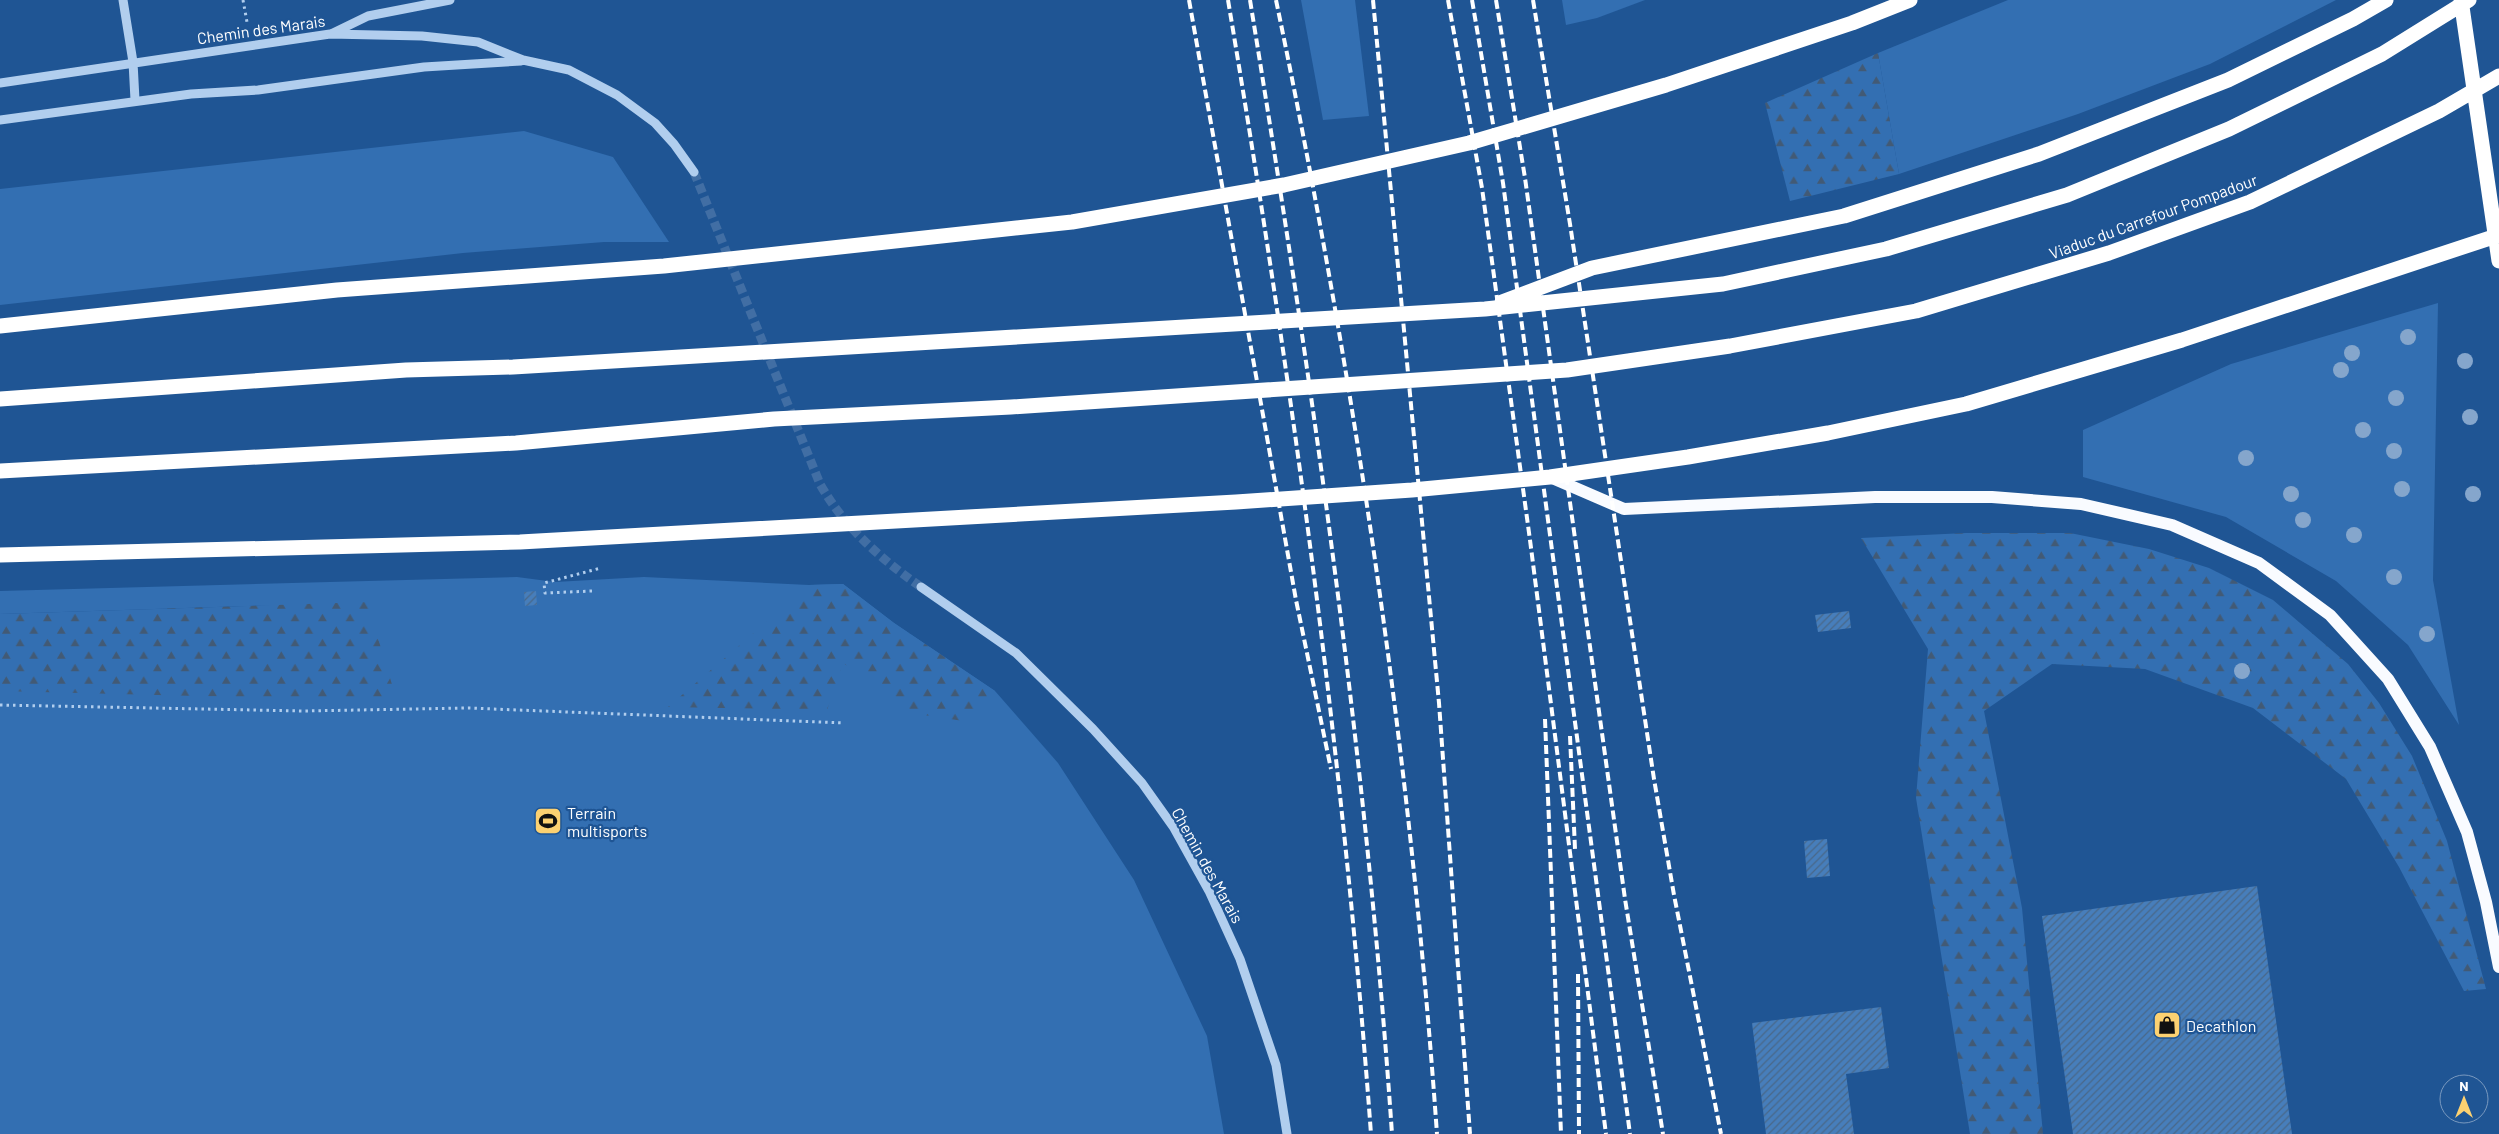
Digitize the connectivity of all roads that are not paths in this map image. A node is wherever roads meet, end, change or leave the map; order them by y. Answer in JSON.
{"nodes":[{"id":1,"x":123,"y":0,"type":"edge"},
{"id":2,"x":450,"y":0,"type":"edge"},
{"id":3,"x":1910,"y":0,"type":"edge"},
{"id":4,"x":2386,"y":0,"type":"edge"},
{"id":5,"x":2461,"y":0,"type":"edge"},
{"id":6,"x":2469,"y":0,"type":"edge"},
{"id":7,"x":330,"y":34,"type":"junction"},
{"id":8,"x":523,"y":60,"type":"junction"},
{"id":9,"x":133,"y":62,"type":"junction"},
{"id":10,"x":2499,"y":76,"type":"edge"},
{"id":11,"x":0,"y":83,"type":"edge"},
{"id":12,"x":135,"y":100,"type":"junction"},
{"id":13,"x":0,"y":120,"type":"edge"},
{"id":14,"x":694,"y":172,"type":"tunnel mouth"},
{"id":15,"x":2499,"y":235,"type":"edge"},
{"id":16,"x":2499,"y":261,"type":"edge"},
{"id":17,"x":1485,"y":309,"type":"junction"},
{"id":18,"x":0,"y":326,"type":"edge"},
{"id":19,"x":0,"y":399,"type":"edge"},
{"id":20,"x":0,"y":471,"type":"edge"},
{"id":21,"x":1550,"y":477,"type":"junction"},
{"id":22,"x":0,"y":555,"type":"edge"},
{"id":23,"x":921,"y":587,"type":"tunnel mouth"},
{"id":24,"x":2499,"y":967,"type":"edge"},
{"id":25,"x":1287,"y":1134,"type":"edge"}],
"edges":[{"from":1,"to":9,"type":"street"},
{"from":2,"to":7,"type":"street"},
{"from":3,"to":18,"type":"highway"},
{"from":4,"to":17,"type":"highway"},
{"from":5,"to":16,"type":"highway"},
{"from":6,"to":17,"type":"highway"},
{"from":7,"to":8,"type":"street","name":"Chemin des Marais"},
{"from":7,"to":9,"type":"street","name":"Chemin des Marais"},
{"from":8,"to":12,"type":"street","name":"Chemin des Marais"},
{"from":8,"to":14,"type":"street","name":"Chemin des Marais"},
{"from":9,"to":11,"type":"street","name":"Chemin des Marais"},
{"from":9,"to":12,"type":"street"},
{"from":10,"to":20,"type":"highway","name":"Viaduc du Carrefour Pompadour"},
{"from":12,"to":13,"type":"street","name":"Chemin des Marais"},
{"from":15,"to":21,"type":"highway"},
{"from":17,"to":19,"type":"highway"},
{"from":21,"to":22,"type":"highway"},
{"from":21,"to":24,"type":"main road"},
{"from":23,"to":25,"type":"street","name":"Chemin des Marais"}]}
